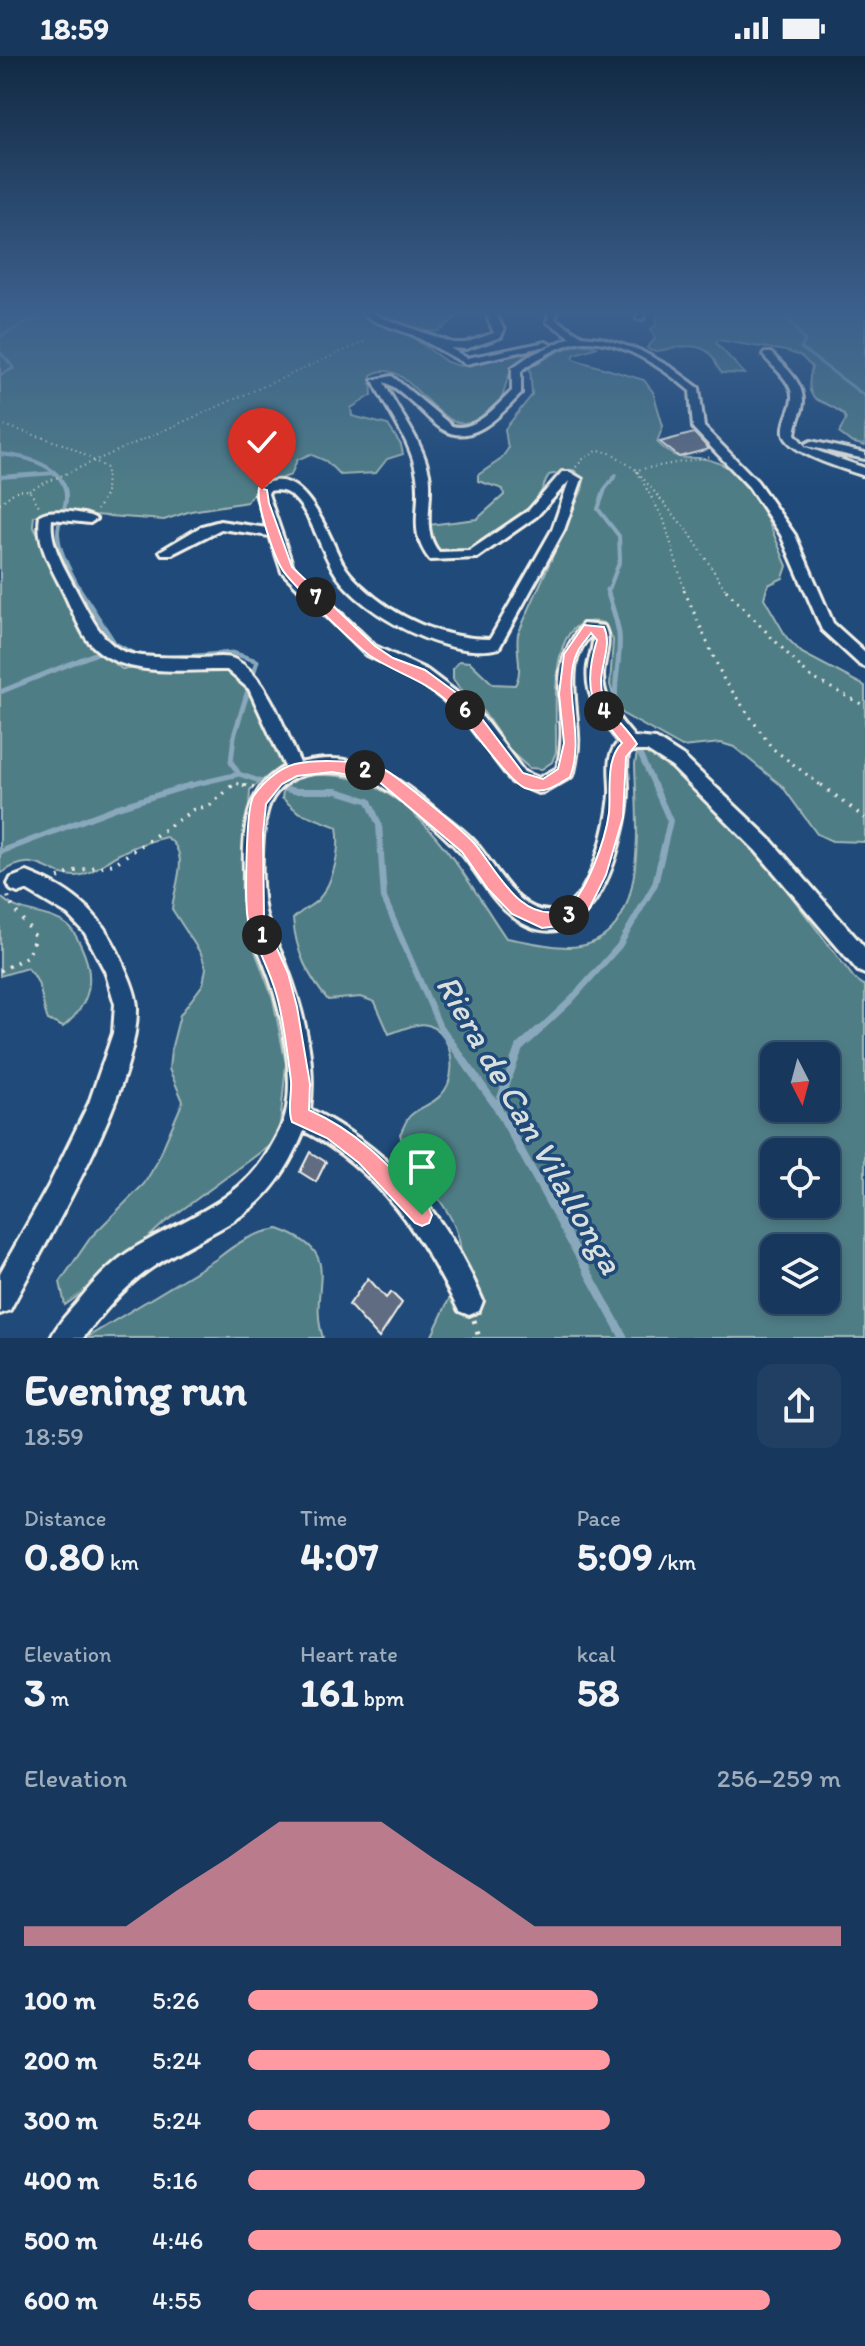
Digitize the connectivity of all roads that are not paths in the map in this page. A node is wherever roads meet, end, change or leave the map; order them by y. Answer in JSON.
{"nodes":[{"id":1,"x":516,"y":371,"type":"edge"},
{"id":2,"x":664,"y":371,"type":"edge"},
{"id":3,"x":783,"y":371,"type":"edge"},
{"id":4,"x":795,"y":440,"type":"junction"},
{"id":5,"x":865,"y":456,"type":"edge"},
{"id":6,"x":865,"y":472,"type":"edge"},
{"id":7,"x":90,"y":519,"type":"road end"},
{"id":8,"x":275,"y":533,"type":"junction"},
{"id":9,"x":167,"y":551,"type":"dead end"},
{"id":10,"x":865,"y":661,"type":"edge"},
{"id":11,"x":630,"y":744,"type":"junction"},
{"id":12,"x":295,"y":770,"type":"junction"},
{"id":13,"x":26,"y":884,"type":"road end"},
{"id":14,"x":865,"y":964,"type":"edge"},
{"id":15,"x":299,"y":1116,"type":"junction"},
{"id":16,"x":0,"y":1300,"type":"edge"},
{"id":17,"x":469,"y":1301,"type":"dead end"},
{"id":18,"x":65,"y":1338,"type":"edge"}],
"edges":[{"from":1,"to":8,"type":"street"},
{"from":2,"to":10,"type":"street"},
{"from":3,"to":4,"type":"street"},
{"from":4,"to":5,"type":"street"},
{"from":4,"to":6,"type":"street"},
{"from":7,"to":12,"type":"street"},
{"from":8,"to":9,"type":"street"},
{"from":8,"to":11,"type":"street"},
{"from":11,"to":12,"type":"street"},
{"from":11,"to":14,"type":"street"},
{"from":12,"to":15,"type":"street"},
{"from":13,"to":16,"type":"street"},
{"from":15,"to":17,"type":"street"},
{"from":15,"to":18,"type":"street"}]}
